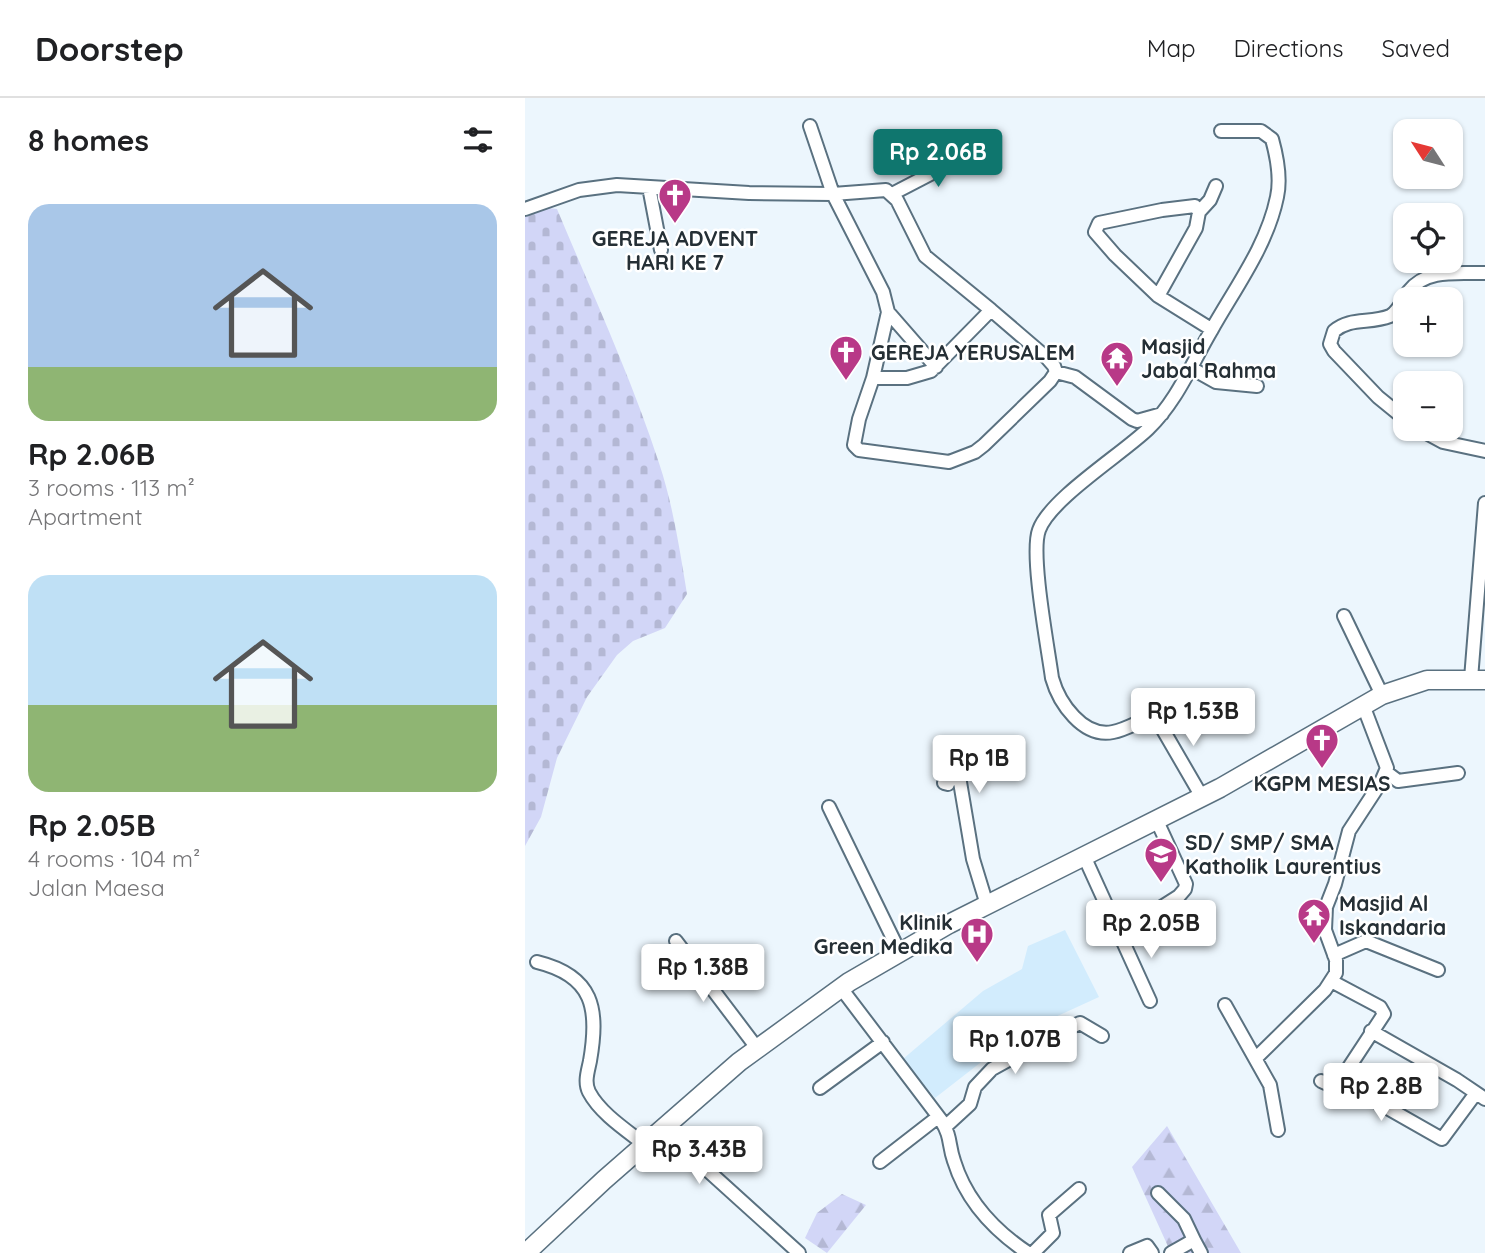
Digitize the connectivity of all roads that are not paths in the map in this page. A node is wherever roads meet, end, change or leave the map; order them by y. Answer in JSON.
{"nodes":[{"id":1,"x":810,"y":126,"type":"dead end"},
{"id":2,"x":1221,"y":131,"type":"dead end"},
{"id":3,"x":969,"y":154,"type":"dead end"},
{"id":4,"x":1216,"y":186,"type":"dead end"},
{"id":5,"x":649,"y":187,"type":"junction"},
{"id":6,"x":833,"y":194,"type":"junction"},
{"id":7,"x":892,"y":194,"type":"junction"},
{"id":8,"x":525,"y":209,"type":"edge"},
{"id":9,"x":1199,"y":212,"type":"junction"},
{"id":10,"x":661,"y":250,"type":"dead end"},
{"id":11,"x":1485,"y":273,"type":"edge"},
{"id":12,"x":1158,"y":296,"type":"junction"},
{"id":13,"x":991,"y":310,"type":"junction"},
{"id":14,"x":888,"y":312,"type":"junction"},
{"id":15,"x":1211,"y":329,"type":"junction"},
{"id":16,"x":936,"y":367,"type":"junction"},
{"id":17,"x":1191,"y":368,"type":"junction"},
{"id":18,"x":1056,"y":372,"type":"junction"},
{"id":19,"x":873,"y":378,"type":"junction"},
{"id":20,"x":1257,"y":386,"type":"dead end"},
{"id":21,"x":1393,"y":409,"type":"edge"},
{"id":22,"x":1163,"y":413,"type":"junction"},
{"id":23,"x":1441,"y":441,"type":"edge"},
{"id":24,"x":1485,"y":451,"type":"edge"},
{"id":25,"x":1485,"y":503,"type":"edge"},
{"id":26,"x":1484,"y":524,"type":"edge"},
{"id":27,"x":1344,"y":617,"type":"dead end"},
{"id":28,"x":1478,"y":679,"type":"edge"},
{"id":29,"x":1382,"y":695,"type":"junction"},
{"id":30,"x":1363,"y":705,"type":"junction"},
{"id":31,"x":1386,"y":772,"type":"junction"},
{"id":32,"x":1458,"y":773,"type":"dead end"},
{"id":33,"x":948,"y":785,"type":"dead end"},
{"id":34,"x":1202,"y":797,"type":"junction"},
{"id":35,"x":829,"y":807,"type":"dead end"},
{"id":36,"x":1157,"y":821,"type":"junction"},
{"id":37,"x":1084,"y":856,"type":"junction"},
{"id":38,"x":987,"y":905,"type":"junction"},
{"id":39,"x":1121,"y":933,"type":"junction"},
{"id":40,"x":676,"y":941,"type":"dead end"},
{"id":41,"x":900,"y":953,"type":"junction"},
{"id":42,"x":1335,"y":955,"type":"junction"},
{"id":43,"x":537,"y":962,"type":"dead end"},
{"id":44,"x":1438,"y":971,"type":"dead end"},
{"id":45,"x":1331,"y":981,"type":"junction"},
{"id":46,"x":842,"y":988,"type":"junction"},
{"id":47,"x":1150,"y":1000,"type":"dead end"},
{"id":48,"x":1225,"y":1005,"type":"dead end"},
{"id":49,"x":1371,"y":1031,"type":"junction"},
{"id":50,"x":1103,"y":1036,"type":"dead end"},
{"id":51,"x":883,"y":1042,"type":"junction"},
{"id":52,"x":757,"y":1048,"type":"junction"},
{"id":53,"x":1256,"y":1058,"type":"junction"},
{"id":54,"x":1321,"y":1081,"type":"dead end"},
{"id":55,"x":1340,"y":1081,"type":"junction"},
{"id":56,"x":820,"y":1088,"type":"dead end"},
{"id":57,"x":1481,"y":1096,"type":"edge"},
{"id":58,"x":941,"y":1122,"type":"junction"},
{"id":59,"x":662,"y":1129,"type":"junction"},
{"id":60,"x":1278,"y":1130,"type":"dead end"},
{"id":61,"x":643,"y":1144,"type":"junction"},
{"id":62,"x":880,"y":1162,"type":"dead end"},
{"id":63,"x":1079,"y":1189,"type":"dead end"},
{"id":64,"x":1158,"y":1193,"type":"dead end"},
{"id":65,"x":1194,"y":1240,"type":"junction"},
{"id":66,"x":526,"y":1253,"type":"edge"},
{"id":67,"x":799,"y":1253,"type":"edge"},
{"id":68,"x":1030,"y":1253,"type":"edge"},
{"id":69,"x":1130,"y":1253,"type":"edge"},
{"id":70,"x":1152,"y":1253,"type":"edge"},
{"id":71,"x":1171,"y":1253,"type":"edge"},
{"id":72,"x":1201,"y":1253,"type":"edge"}],
"edges":[{"from":1,"to":6,"type":"street"},
{"from":2,"to":15,"type":"street"},
{"from":3,"to":7,"type":"street"},
{"from":4,"to":9,"type":"street"},
{"from":5,"to":6,"type":"street"},
{"from":5,"to":8,"type":"street"},
{"from":5,"to":10,"type":"street"},
{"from":6,"to":7,"type":"street"},
{"from":6,"to":14,"type":"street"},
{"from":7,"to":13,"type":"street"},
{"from":9,"to":12,"type":"street"},
{"from":9,"to":12,"type":"street"},
{"from":11,"to":21,"type":"street"},
{"from":12,"to":15,"type":"street"},
{"from":13,"to":16,"type":"street"},
{"from":13,"to":18,"type":"street"},
{"from":14,"to":16,"type":"street"},
{"from":14,"to":19,"type":"street"},
{"from":15,"to":17,"type":"street"},
{"from":16,"to":19,"type":"street"},
{"from":17,"to":20,"type":"street"},
{"from":17,"to":22,"type":"street"},
{"from":18,"to":19,"type":"street"},
{"from":18,"to":22,"type":"street"},
{"from":22,"to":34,"type":"street"},
{"from":23,"to":24,"type":"street"},
{"from":25,"to":26,"type":"street"},
{"from":26,"to":28,"type":"street"},
{"from":27,"to":29,"type":"street"},
{"from":28,"to":29,"type":"street"},
{"from":29,"to":30,"type":"street"},
{"from":30,"to":31,"type":"street"},
{"from":30,"to":34,"type":"street"},
{"from":31,"to":32,"type":"street"},
{"from":31,"to":42,"type":"street"},
{"from":33,"to":38,"type":"street"},
{"from":34,"to":36,"type":"street"},
{"from":35,"to":41,"type":"street"},
{"from":36,"to":37,"type":"street"},
{"from":36,"to":39,"type":"street"},
{"from":37,"to":38,"type":"street"},
{"from":37,"to":39,"type":"street"},
{"from":38,"to":41,"type":"street"},
{"from":39,"to":47,"type":"street"},
{"from":40,"to":52,"type":"street"},
{"from":41,"to":46,"type":"street"},
{"from":42,"to":44,"type":"street"},
{"from":42,"to":45,"type":"street"},
{"from":43,"to":61,"type":"street"},
{"from":45,"to":49,"type":"street"},
{"from":45,"to":53,"type":"street"},
{"from":46,"to":51,"type":"street"},
{"from":46,"to":52,"type":"street"},
{"from":48,"to":53,"type":"street"},
{"from":49,"to":55,"type":"street"},
{"from":49,"to":57,"type":"street"},
{"from":50,"to":58,"type":"street"},
{"from":51,"to":56,"type":"street"},
{"from":51,"to":58,"type":"street"},
{"from":52,"to":59,"type":"street"},
{"from":53,"to":60,"type":"street"},
{"from":54,"to":55,"type":"street"},
{"from":55,"to":57,"type":"street"},
{"from":58,"to":62,"type":"street"},
{"from":58,"to":68,"type":"street"},
{"from":59,"to":61,"type":"street"},
{"from":59,"to":67,"type":"street"},
{"from":61,"to":66,"type":"street"},
{"from":63,"to":68,"type":"street"},
{"from":64,"to":65,"type":"street"},
{"from":65,"to":71,"type":"street"},
{"from":65,"to":72,"type":"street"},
{"from":69,"to":70,"type":"street"}]}
